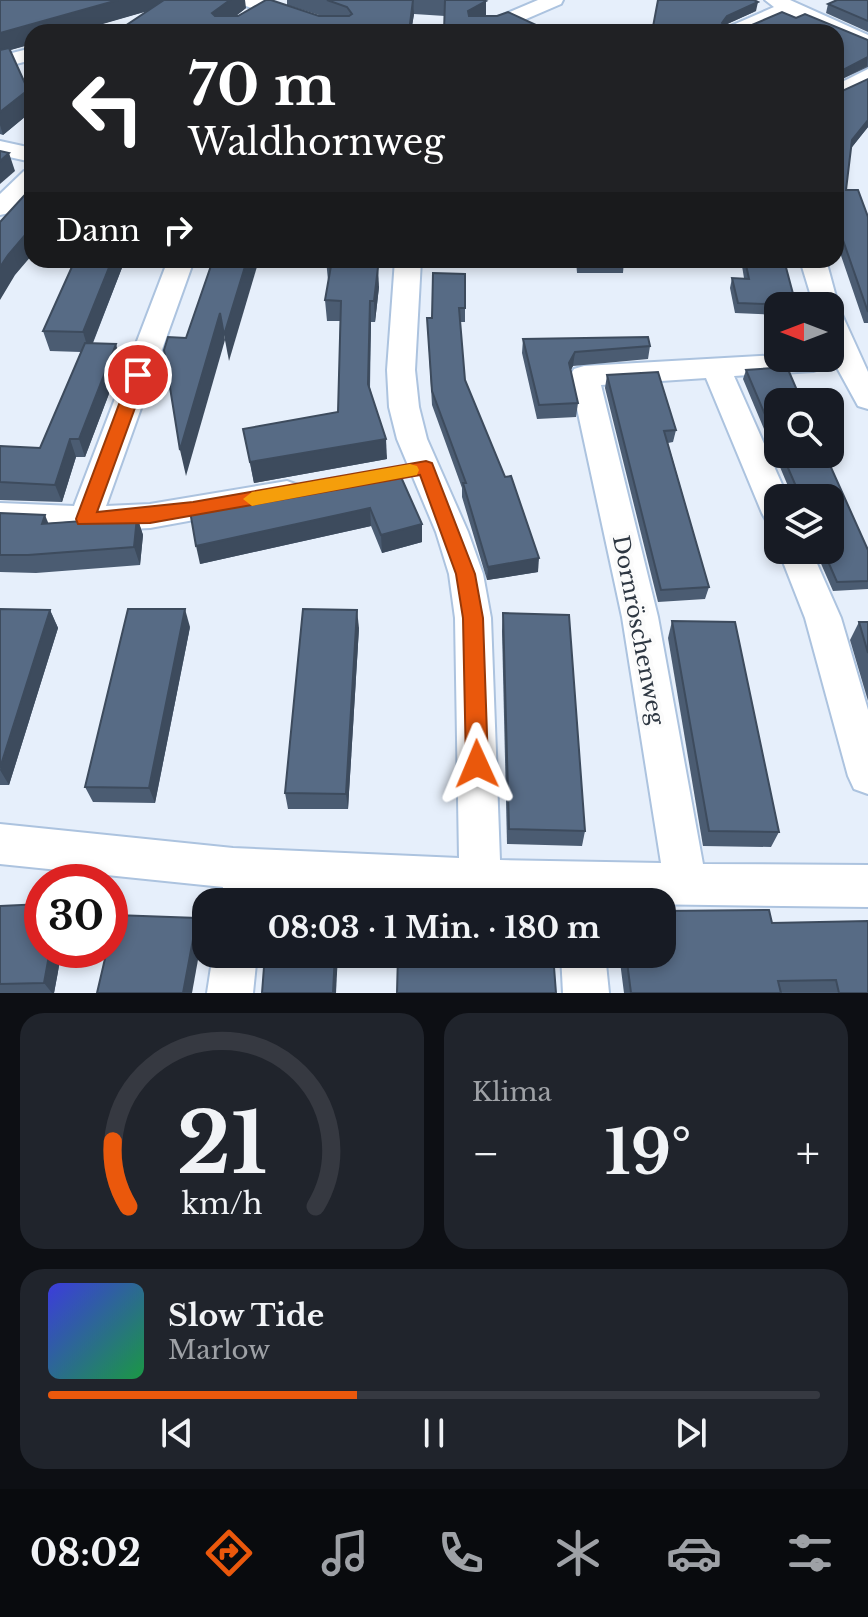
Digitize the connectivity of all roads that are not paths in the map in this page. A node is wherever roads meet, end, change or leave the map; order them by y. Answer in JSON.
{"nodes":[{"id":1,"x":554,"y":0,"type":"edge"},
{"id":2,"x":273,"y":3,"type":"edge"},
{"id":3,"x":782,"y":3,"type":"edge"},
{"id":4,"x":491,"y":7,"type":"dead end"},
{"id":5,"x":247,"y":10,"type":"edge"},
{"id":6,"x":512,"y":18,"type":"junction"},
{"id":7,"x":322,"y":24,"type":"edge"},
{"id":8,"x":498,"y":24,"type":"edge"},
{"id":9,"x":747,"y":24,"type":"edge"},
{"id":10,"x":828,"y":24,"type":"edge"},
{"id":11,"x":844,"y":31,"type":"edge"},
{"id":12,"x":868,"y":42,"type":"edge"},
{"id":13,"x":24,"y":56,"type":"edge"},
{"id":14,"x":0,"y":62,"type":"edge"},
{"id":15,"x":868,"y":75,"type":"edge"},
{"id":16,"x":844,"y":89,"type":"edge"},
{"id":17,"x":0,"y":148,"type":"edge"},
{"id":18,"x":24,"y":153,"type":"edge"},
{"id":19,"x":24,"y":184,"type":"edge"},
{"id":20,"x":0,"y":208,"type":"edge"},
{"id":21,"x":178,"y":268,"type":"edge"},
{"id":22,"x":407,"y":268,"type":"edge"},
{"id":23,"x":815,"y":268,"type":"edge"},
{"id":24,"x":823,"y":292,"type":"edge"},
{"id":25,"x":844,"y":357,"type":"edge"},
{"id":26,"x":764,"y":366,"type":"edge"},
{"id":27,"x":717,"y":369,"type":"junction"},
{"id":28,"x":868,"y":399,"type":"edge"},
{"id":29,"x":766,"y":484,"type":"edge"},
{"id":30,"x":320,"y":487,"type":"edge"},
{"id":31,"x":0,"y":515,"type":"edge"},
{"id":32,"x":85,"y":519,"type":"junction"},
{"id":33,"x":800,"y":564,"type":"edge"},
{"id":34,"x":868,"y":776,"type":"edge"},
{"id":35,"x":0,"y":844,"type":"edge"},
{"id":36,"x":480,"y":881,"type":"junction"},
{"id":37,"x":244,"y":885,"type":"edge"},
{"id":38,"x":686,"y":885,"type":"junction"},
{"id":39,"x":868,"y":886,"type":"edge"},
{"id":40,"x":537,"y":888,"type":"edge"},
{"id":41,"x":646,"y":888,"type":"edge"},
{"id":42,"x":233,"y":968,"type":"edge"},
{"id":43,"x":584,"y":968,"type":"edge"},
{"id":44,"x":230,"y":993,"type":"edge"},
{"id":45,"x":586,"y":993,"type":"edge"}],
"edges":[{"from":1,"to":6,"type":"street"},
{"from":2,"to":5,"type":"street"},
{"from":2,"to":7,"type":"street"},
{"from":3,"to":9,"type":"street"},
{"from":3,"to":10,"type":"street"},
{"from":4,"to":6,"type":"street"},
{"from":6,"to":8,"type":"street"},
{"from":11,"to":12,"type":"street"},
{"from":13,"to":14,"type":"street"},
{"from":15,"to":16,"type":"street"},
{"from":17,"to":18,"type":"street"},
{"from":19,"to":20,"type":"street"},
{"from":21,"to":32,"type":"street"},
{"from":22,"to":36,"type":"street"},
{"from":23,"to":24,"type":"street"},
{"from":25,"to":28,"type":"street"},
{"from":26,"to":27,"type":"street"},
{"from":27,"to":29,"type":"street"},
{"from":27,"to":38,"type":"street","name":"Dornröschenweg"},
{"from":30,"to":32,"type":"street"},
{"from":31,"to":32,"type":"street"},
{"from":33,"to":34,"type":"street"},
{"from":35,"to":37,"type":"street"},
{"from":36,"to":37,"type":"street"},
{"from":36,"to":40,"type":"street"},
{"from":38,"to":39,"type":"street"},
{"from":38,"to":41,"type":"street"},
{"from":42,"to":44,"type":"street"},
{"from":43,"to":45,"type":"street"}]}
